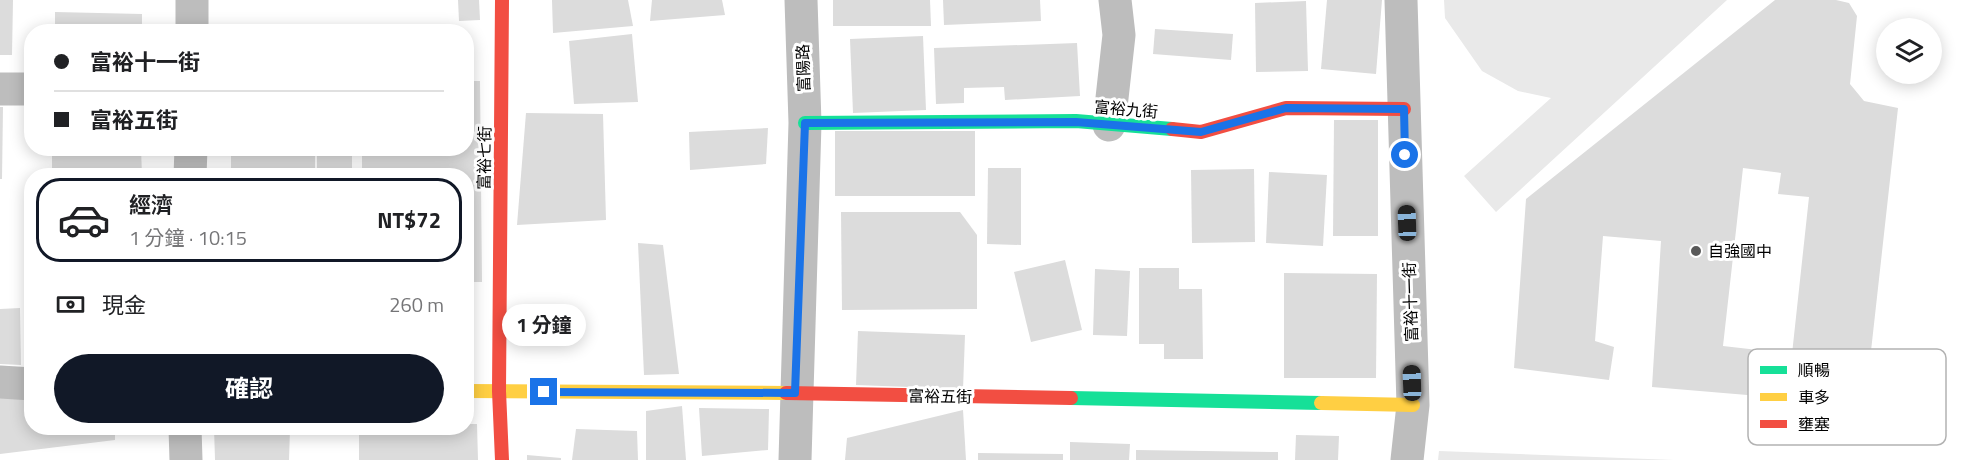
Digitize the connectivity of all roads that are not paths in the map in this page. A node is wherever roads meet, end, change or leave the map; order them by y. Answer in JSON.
{"nodes":[{"id":1,"x":192,"y":0,"type":"edge"},
{"id":2,"x":502,"y":0,"type":"edge"},
{"id":3,"x":801,"y":0,"type":"edge"},
{"id":4,"x":1114,"y":0,"type":"edge"},
{"id":5,"x":1401,"y":0,"type":"edge"},
{"id":6,"x":192,"y":24,"type":"edge"},
{"id":7,"x":24,"y":88,"type":"edge"},
{"id":8,"x":0,"y":89,"type":"edge"},
{"id":9,"x":1404,"y":109,"type":"junction"},
{"id":10,"x":805,"y":123,"type":"junction"},
{"id":11,"x":1109,"y":125,"type":"junction"},
{"id":12,"x":0,"y":382,"type":"edge"},
{"id":13,"x":24,"y":384,"type":"edge"},
{"id":14,"x":474,"y":391,"type":"edge"},
{"id":15,"x":499,"y":391,"type":"junction"},
{"id":16,"x":795,"y":393,"type":"junction"},
{"id":17,"x":1413,"y":405,"type":"junction"},
{"id":18,"x":185,"y":435,"type":"edge"},
{"id":19,"x":186,"y":460,"type":"edge"},
{"id":20,"x":502,"y":460,"type":"edge"},
{"id":21,"x":795,"y":460,"type":"edge"},
{"id":22,"x":1407,"y":460,"type":"edge"}],
"edges":[{"from":1,"to":6,"type":"street"},
{"from":2,"to":15,"type":"street","name":"富裕七街"},
{"from":3,"to":10,"type":"street","name":"富陽路"},
{"from":4,"to":11,"type":"street"},
{"from":5,"to":9,"type":"street","name":"富裕十一街"},
{"from":7,"to":8,"type":"street"},
{"from":9,"to":11,"type":"street","name":"富裕九街"},
{"from":9,"to":17,"type":"street","name":"富裕十一街"},
{"from":10,"to":11,"type":"street","name":"富裕九街"},
{"from":10,"to":16,"type":"street","name":"富陽路"},
{"from":12,"to":13,"type":"street"},
{"from":14,"to":15,"type":"street","name":"富裕五街"},
{"from":15,"to":16,"type":"street","name":"富裕五街"},
{"from":15,"to":20,"type":"street","name":"富裕七街"},
{"from":16,"to":17,"type":"street","name":"富裕五街"},
{"from":16,"to":21,"type":"street","name":"富陽路"},
{"from":17,"to":22,"type":"street","name":"富裕十一街"},
{"from":18,"to":19,"type":"street"}]}
